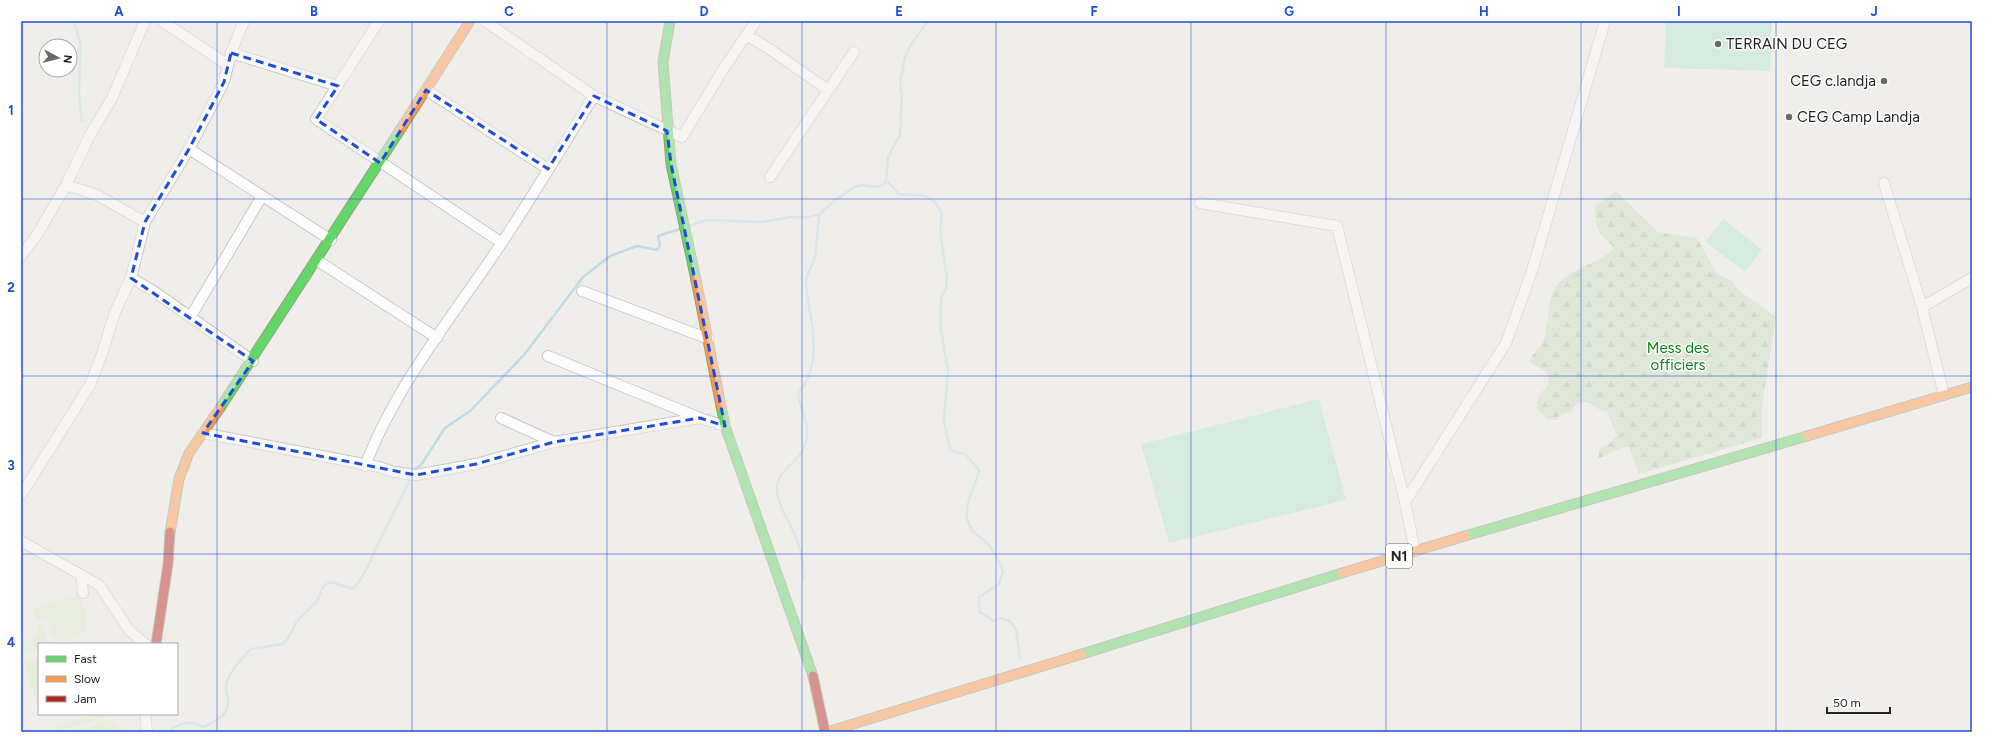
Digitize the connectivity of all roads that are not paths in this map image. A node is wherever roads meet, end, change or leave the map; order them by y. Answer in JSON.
{"nodes":[{"id":1,"x":145,"y":21,"type":"edge"},
{"id":2,"x":162,"y":21,"type":"edge"},
{"id":3,"x":244,"y":21,"type":"edge"},
{"id":4,"x":379,"y":21,"type":"edge"},
{"id":5,"x":470,"y":21,"type":"edge"},
{"id":6,"x":485,"y":21,"type":"edge"},
{"id":7,"x":670,"y":21,"type":"edge"},
{"id":8,"x":756,"y":21,"type":"edge"},
{"id":9,"x":1605,"y":21,"type":"edge"},
{"id":10,"x":746,"y":35,"type":"junction"},
{"id":11,"x":854,"y":52,"type":"dead end"},
{"id":12,"x":231,"y":53,"type":"junction"},
{"id":13,"x":228,"y":65,"type":"junction"},
{"id":14,"x":338,"y":86,"type":"junction"},
{"id":15,"x":426,"y":90,"type":"junction"},
{"id":16,"x":828,"y":90,"type":"junction"},
{"id":17,"x":594,"y":96,"type":"junction"},
{"id":18,"x":667,"y":131,"type":"junction"},
{"id":19,"x":189,"y":149,"type":"junction"},
{"id":20,"x":380,"y":163,"type":"junction"},
{"id":21,"x":548,"y":169,"type":"junction"},
{"id":22,"x":770,"y":177,"type":"dead end"},
{"id":23,"x":1884,"y":183,"type":"dead end"},
{"id":24,"x":66,"y":185,"type":"junction"},
{"id":25,"x":262,"y":196,"type":"junction"},
{"id":26,"x":1200,"y":203,"type":"dead end"},
{"id":27,"x":145,"y":222,"type":"junction"},
{"id":28,"x":330,"y":240,"type":"junction"},
{"id":29,"x":502,"y":243,"type":"junction"},
{"id":30,"x":21,"y":256,"type":"edge"},
{"id":31,"x":318,"y":261,"type":"junction"},
{"id":32,"x":131,"y":278,"type":"junction"},
{"id":33,"x":1972,"y":278,"type":"edge"},
{"id":34,"x":582,"y":291,"type":"dead end"},
{"id":35,"x":1922,"y":307,"type":"junction"},
{"id":36,"x":191,"y":316,"type":"junction"},
{"id":37,"x":437,"y":338,"type":"junction"},
{"id":38,"x":709,"y":339,"type":"junction"},
{"id":39,"x":548,"y":356,"type":"dead end"},
{"id":40,"x":253,"y":361,"type":"junction"},
{"id":41,"x":1972,"y":387,"type":"edge"},
{"id":42,"x":1944,"y":395,"type":"junction"},
{"id":43,"x":501,"y":418,"type":"dead end"},
{"id":44,"x":700,"y":418,"type":"junction"},
{"id":45,"x":725,"y":426,"type":"junction"},
{"id":46,"x":203,"y":433,"type":"junction"},
{"id":47,"x":554,"y":442,"type":"junction"},
{"id":48,"x":365,"y":466,"type":"junction"},
{"id":49,"x":21,"y":495,"type":"edge"},
{"id":50,"x":1406,"y":502,"type":"junction"},
{"id":51,"x":21,"y":541,"type":"edge"},
{"id":52,"x":1415,"y":551,"type":"junction"},
{"id":53,"x":81,"y":575,"type":"junction"},
{"id":54,"x":83,"y":593,"type":"dead end"},
{"id":55,"x":144,"y":643,"type":"edge"},
{"id":56,"x":156,"y":643,"type":"edge"},
{"id":57,"x":145,"y":715,"type":"edge"},
{"id":58,"x":147,"y":732,"type":"edge"},
{"id":59,"x":826,"y":732,"type":"edge"}],
"edges":[{"from":1,"to":24,"type":"street"},
{"from":2,"to":13,"type":"street"},
{"from":3,"to":12,"type":"street"},
{"from":4,"to":14,"type":"street"},
{"from":5,"to":15,"type":"main road"},
{"from":6,"to":17,"type":"street"},
{"from":7,"to":18,"type":"main road"},
{"from":8,"to":10,"type":"street"},
{"from":9,"to":50,"type":"street"},
{"from":10,"to":16,"type":"street"},
{"from":10,"to":18,"type":"street"},
{"from":11,"to":16,"type":"street"},
{"from":12,"to":13,"type":"street"},
{"from":12,"to":14,"type":"street"},
{"from":13,"to":19,"type":"street"},
{"from":14,"to":20,"type":"street"},
{"from":15,"to":20,"type":"main road"},
{"from":15,"to":21,"type":"street"},
{"from":16,"to":22,"type":"street"},
{"from":17,"to":18,"type":"street"},
{"from":17,"to":21,"type":"street"},
{"from":18,"to":38,"type":"main road"},
{"from":19,"to":25,"type":"street"},
{"from":19,"to":27,"type":"street"},
{"from":20,"to":28,"type":"main road"},
{"from":20,"to":29,"type":"street"},
{"from":21,"to":29,"type":"street"},
{"from":23,"to":35,"type":"street"},
{"from":24,"to":27,"type":"street"},
{"from":24,"to":30,"type":"street"},
{"from":25,"to":28,"type":"street"},
{"from":25,"to":36,"type":"street"},
{"from":26,"to":50,"type":"street"},
{"from":27,"to":32,"type":"street"},
{"from":28,"to":31,"type":"main road"},
{"from":29,"to":37,"type":"street"},
{"from":31,"to":37,"type":"street"},
{"from":31,"to":40,"type":"main road"},
{"from":32,"to":36,"type":"street"},
{"from":32,"to":49,"type":"street"},
{"from":33,"to":35,"type":"street"},
{"from":34,"to":38,"type":"street"},
{"from":35,"to":42,"type":"street"},
{"from":36,"to":40,"type":"street"},
{"from":37,"to":48,"type":"street"},
{"from":38,"to":45,"type":"main road"},
{"from":39,"to":44,"type":"street"},
{"from":40,"to":46,"type":"main road"},
{"from":41,"to":42,"type":"main road","number":"N1"},
{"from":42,"to":52,"type":"main road","number":"N1"},
{"from":43,"to":47,"type":"street"},
{"from":44,"to":45,"type":"street"},
{"from":44,"to":47,"type":"street"},
{"from":45,"to":59,"type":"main road"},
{"from":46,"to":48,"type":"street"},
{"from":46,"to":56,"type":"main road"},
{"from":47,"to":48,"type":"street"},
{"from":50,"to":52,"type":"street"},
{"from":51,"to":53,"type":"street"},
{"from":52,"to":59,"type":"main road","number":"N1"},
{"from":53,"to":54,"type":"street"},
{"from":53,"to":55,"type":"street"},
{"from":57,"to":58,"type":"street"}]}
